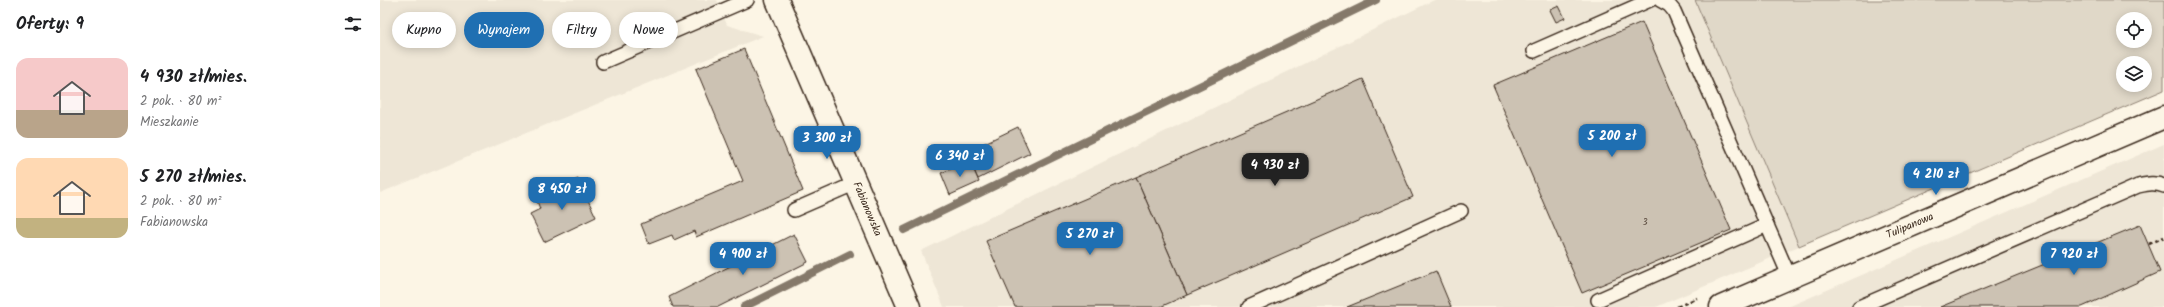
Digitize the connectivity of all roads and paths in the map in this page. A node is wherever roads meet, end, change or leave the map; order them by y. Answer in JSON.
{"nodes":[{"id":1,"x":747,"y":0,"type":"edge"},
{"id":2,"x":777,"y":0,"type":"edge"},
{"id":3,"x":1650,"y":0,"type":"edge"},
{"id":4,"x":1660,"y":0,"type":"edge"},
{"id":5,"x":1534,"y":51,"type":"dead end"},
{"id":6,"x":603,"y":62,"type":"dead end"},
{"id":7,"x":2164,"y":117,"type":"edge"},
{"id":8,"x":856,"y":183,"type":"junction"},
{"id":9,"x":2164,"y":186,"type":"edge"},
{"id":10,"x":794,"y":210,"type":"dead end"},
{"id":11,"x":1461,"y":211,"type":"dead end"},
{"id":12,"x":1767,"y":225,"type":"junction"},
{"id":13,"x":2164,"y":237,"type":"edge"},
{"id":14,"x":2149,"y":244,"type":"dead end"},
{"id":15,"x":1790,"y":278,"type":"junction"},
{"id":16,"x":1598,"y":300,"type":"dead end"},
{"id":17,"x":910,"y":307,"type":"edge"},
{"id":18,"x":1249,"y":307,"type":"edge"},
{"id":19,"x":1722,"y":307,"type":"edge"},
{"id":20,"x":1859,"y":307,"type":"edge"}],
"edges":[{"from":1,"to":6,"type":"lane"},
{"from":2,"to":8,"type":"street","name":"Fabianowska"},
{"from":3,"to":5,"type":"lane"},
{"from":4,"to":12,"type":"lane"},
{"from":7,"to":15,"type":"street","name":"Tulipanowa"},
{"from":8,"to":10,"type":"lane"},
{"from":8,"to":17,"type":"street","name":"Fabianowska"},
{"from":9,"to":20,"type":"lane"},
{"from":11,"to":18,"type":"lane"},
{"from":12,"to":15,"type":"lane"},
{"from":12,"to":16,"type":"lane"},
{"from":13,"to":14,"type":"path"},
{"from":15,"to":19,"type":"street","name":"Tulipanowa"}]}
